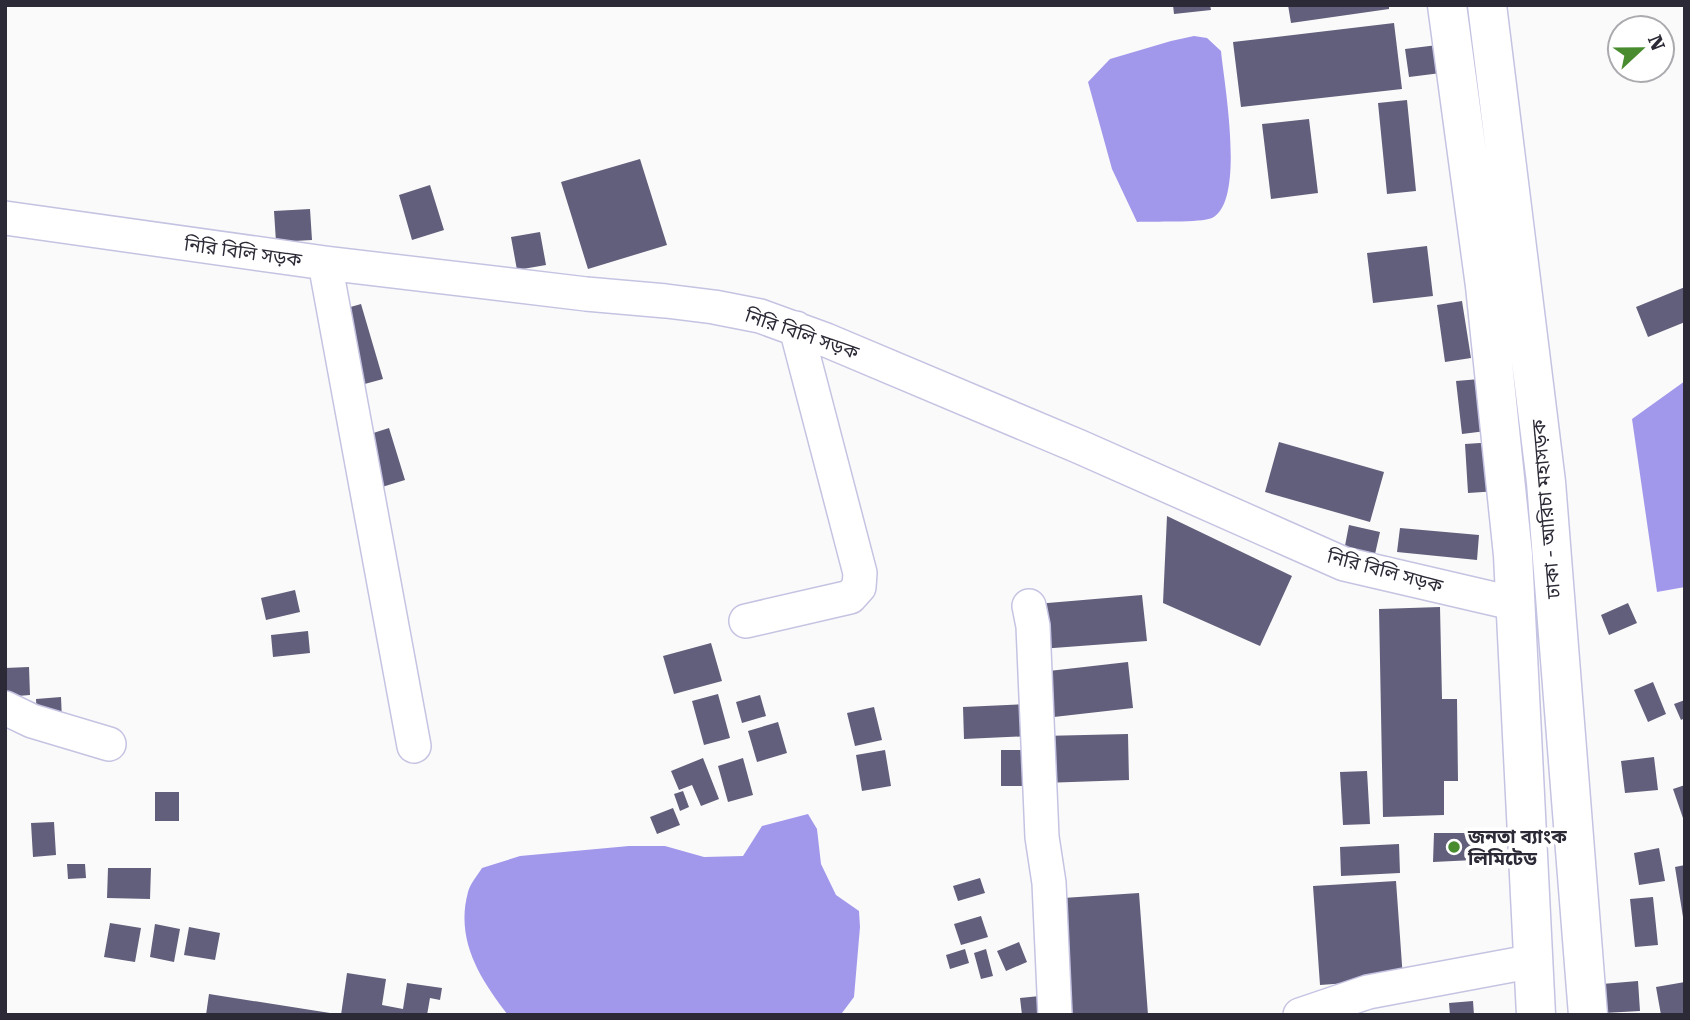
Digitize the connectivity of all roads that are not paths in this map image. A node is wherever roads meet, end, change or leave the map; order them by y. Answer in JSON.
{"nodes":[{"id":1,"x":1447,"y":5,"type":"edge"},
{"id":2,"x":1487,"y":5,"type":"edge"},
{"id":3,"x":5,"y":218,"type":"edge"},
{"id":4,"x":325,"y":263,"type":"junction"},
{"id":5,"x":796,"y":328,"type":"junction"},
{"id":6,"x":1516,"y":604,"type":"junction"},
{"id":7,"x":1029,"y":606,"type":"dead end"},
{"id":8,"x":746,"y":621,"type":"dead end"},
{"id":9,"x":5,"y":708,"type":"edge"},
{"id":10,"x":109,"y":744,"type":"dead end"},
{"id":11,"x":414,"y":746,"type":"dead end"},
{"id":12,"x":1534,"y":961,"type":"junction"},
{"id":13,"x":1055,"y":1015,"type":"edge"},
{"id":14,"x":1300,"y":1015,"type":"edge"},
{"id":15,"x":1536,"y":1015,"type":"edge"},
{"id":16,"x":1588,"y":1015,"type":"edge"}],
"edges":[{"from":1,"to":6,"type":"highway"},
{"from":2,"to":16,"type":"highway","name":"ঢাকা - আরিচা মহাসড়ক"},
{"from":3,"to":4,"type":"street","name":"নিরি বিলি সড়ক"},
{"from":4,"to":5,"type":"street","name":"নিরি বিলি সড়ক"},
{"from":4,"to":11,"type":"street"},
{"from":5,"to":6,"type":"street","name":"নিরি বিলি সড়ক"},
{"from":5,"to":8,"type":"street"},
{"from":6,"to":12,"type":"highway"},
{"from":7,"to":13,"type":"street"},
{"from":9,"to":10,"type":"street"},
{"from":12,"to":14,"type":"street"},
{"from":12,"to":15,"type":"highway"}]}
